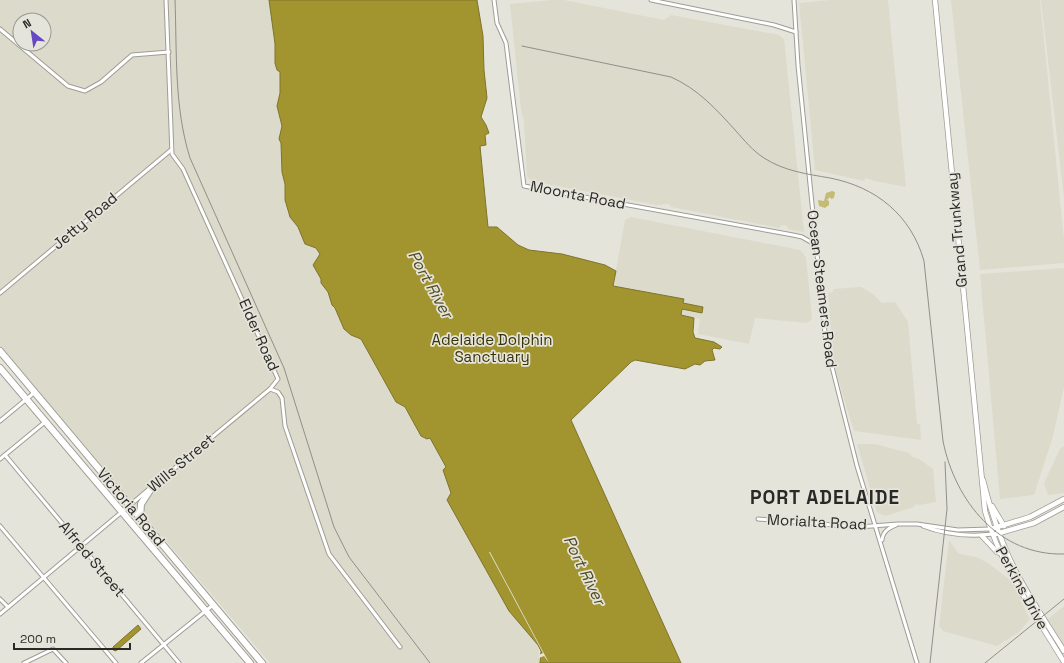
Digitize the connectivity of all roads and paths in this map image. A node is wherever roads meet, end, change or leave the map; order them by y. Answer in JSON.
{"nodes":[{"id":1,"x":166,"y":0,"type":"edge"},
{"id":2,"x":494,"y":0,"type":"edge"},
{"id":3,"x":651,"y":0,"type":"edge"},
{"id":4,"x":794,"y":0,"type":"edge"},
{"id":5,"x":935,"y":0,"type":"edge"},
{"id":6,"x":0,"y":29,"type":"edge"},
{"id":7,"x":796,"y":32,"type":"junction"},
{"id":8,"x":169,"y":52,"type":"junction"},
{"id":9,"x":171,"y":150,"type":"junction"},
{"id":10,"x":816,"y":245,"type":"junction"},
{"id":11,"x":0,"y":293,"type":"edge"},
{"id":12,"x":0,"y":351,"type":"edge"},
{"id":13,"x":0,"y":368,"type":"edge"},
{"id":14,"x":270,"y":389,"type":"junction"},
{"id":15,"x":35,"y":392,"type":"junction"},
{"id":16,"x":26,"y":399,"type":"junction"},
{"id":17,"x":0,"y":421,"type":"edge"},
{"id":18,"x":46,"y":421,"type":"junction"},
{"id":19,"x":5,"y":455,"type":"junction"},
{"id":20,"x":0,"y":459,"type":"edge"},
{"id":21,"x":979,"y":460,"type":"junction"},
{"id":22,"x":152,"y":487,"type":"junction"},
{"id":23,"x":986,"y":494,"type":"junction"},
{"id":24,"x":1064,"y":499,"type":"edge"},
{"id":25,"x":130,"y":505,"type":"junction"},
{"id":26,"x":1064,"y":507,"type":"edge"},
{"id":27,"x":122,"y":512,"type":"junction"},
{"id":28,"x":140,"y":518,"type":"junction"},
{"id":29,"x":758,"y":519,"type":"dead end"},
{"id":30,"x":898,"y":524,"type":"junction"},
{"id":31,"x":917,"y":524,"type":"junction"},
{"id":32,"x":876,"y":525,"type":"junction"},
{"id":33,"x":0,"y":526,"type":"edge"},
{"id":34,"x":1004,"y":526,"type":"junction"},
{"id":35,"x":996,"y":528,"type":"junction"},
{"id":36,"x":990,"y":529,"type":"junction"},
{"id":37,"x":993,"y":534,"type":"junction"},
{"id":38,"x":999,"y":534,"type":"junction"},
{"id":39,"x":982,"y":536,"type":"junction"},
{"id":40,"x":881,"y":543,"type":"junction"},
{"id":41,"x":81,"y":547,"type":"junction"},
{"id":42,"x":1001,"y":553,"type":"junction"},
{"id":43,"x":44,"y":577,"type":"junction"},
{"id":44,"x":0,"y":598,"type":"edge"},
{"id":45,"x":213,"y":604,"type":"junction"},
{"id":46,"x":8,"y":607,"type":"junction"},
{"id":47,"x":206,"y":610,"type":"junction"},
{"id":48,"x":0,"y":614,"type":"edge"},
{"id":49,"x":164,"y":645,"type":"junction"},
{"id":50,"x":400,"y":647,"type":"dead end"},
{"id":51,"x":1064,"y":651,"type":"edge"},
{"id":52,"x":1064,"y":662,"type":"edge"},
{"id":53,"x":24,"y":663,"type":"edge"},
{"id":54,"x":66,"y":663,"type":"edge"},
{"id":55,"x":116,"y":663,"type":"edge"},
{"id":56,"x":141,"y":663,"type":"edge"},
{"id":57,"x":179,"y":663,"type":"edge"},
{"id":58,"x":250,"y":663,"type":"edge"},
{"id":59,"x":262,"y":663,"type":"edge"},
{"id":60,"x":917,"y":663,"type":"edge"}],
"edges":[{"from":1,"to":8,"type":"street"},
{"from":2,"to":10,"type":"street","name":"Moonta Road"},
{"from":3,"to":7,"type":"street"},
{"from":4,"to":7,"type":"street","name":"Ocean Steamers Road"},
{"from":5,"to":21,"type":"street","name":"Grand Trunkway"},
{"from":6,"to":8,"type":"street"},
{"from":7,"to":10,"type":"street","name":"Ocean Steamers Road"},
{"from":8,"to":9,"type":"street"},
{"from":9,"to":11,"type":"street","name":"Jetty Road"},
{"from":9,"to":14,"type":"street","name":"Elder Road"},
{"from":10,"to":32,"type":"street","name":"Ocean Steamers Road"},
{"from":12,"to":15,"type":"highway","name":"Victoria Road"},
{"from":13,"to":16,"type":"highway","name":"Victoria Road"},
{"from":14,"to":22,"type":"street","name":"Wills Street"},
{"from":14,"to":50,"type":"street","name":"Elder Road"},
{"from":15,"to":16,"type":"street"},
{"from":15,"to":25,"type":"highway","name":"Victoria Road"},
{"from":16,"to":17,"type":"street"},
{"from":16,"to":18,"type":"highway","name":"Victoria Road"},
{"from":18,"to":19,"type":"street"},
{"from":18,"to":27,"type":"highway","name":"Victoria Road"},
{"from":19,"to":20,"type":"street"},
{"from":19,"to":41,"type":"street","name":"Alfred Street"},
{"from":21,"to":23,"type":"street","name":"Grand Trunkway"},
{"from":21,"to":36,"type":"street","name":"Grand Trunkway"},
{"from":22,"to":25,"type":"street","name":"Wills Street"},
{"from":22,"to":28,"type":"highway"},
{"from":23,"to":34,"type":"street"},
{"from":23,"to":35,"type":"street","name":"Grand Trunkway"},
{"from":24,"to":34,"type":"street"},
{"from":25,"to":27,"type":"street","name":"Wills Street"},
{"from":25,"to":28,"type":"highway","name":"Victoria Road"},
{"from":26,"to":38,"type":"street"},
{"from":27,"to":41,"type":"street","name":"Wills Street"},
{"from":27,"to":47,"type":"highway","name":"Victoria Road"},
{"from":28,"to":45,"type":"highway","name":"Victoria Road"},
{"from":29,"to":32,"type":"street","name":"Morialta Road"},
{"from":30,"to":31,"type":"street","name":"Morialta Road"},
{"from":30,"to":32,"type":"street","name":"Morialta Road"},
{"from":30,"to":40,"type":"street"},
{"from":31,"to":36,"type":"street"},
{"from":31,"to":39,"type":"street"},
{"from":32,"to":40,"type":"street","name":"Ocean Steamers Road"},
{"from":33,"to":43,"type":"street"},
{"from":34,"to":35,"type":"street"},
{"from":35,"to":36,"type":"street"},
{"from":35,"to":38,"type":"street","name":"Perkins Drive"},
{"from":36,"to":37,"type":"street","name":"Grand Trunkway"},
{"from":37,"to":38,"type":"street"},
{"from":37,"to":39,"type":"street"},
{"from":37,"to":42,"type":"street","name":"Perkins Drive"},
{"from":38,"to":51,"type":"street","name":"Perkins Drive"},
{"from":39,"to":42,"type":"street"},
{"from":40,"to":60,"type":"street","name":"Ocean Steamers Road"},
{"from":41,"to":43,"type":"street","name":"Wills Street"},
{"from":41,"to":49,"type":"street","name":"Alfred Street"},
{"from":42,"to":52,"type":"street","name":"Perkins Drive"},
{"from":43,"to":46,"type":"street","name":"Wills Street"},
{"from":43,"to":55,"type":"street"},
{"from":44,"to":46,"type":"street"},
{"from":45,"to":47,"type":"street"},
{"from":45,"to":59,"type":"highway","name":"Victoria Road"},
{"from":46,"to":48,"type":"street","name":"Wills Street"},
{"from":47,"to":49,"type":"street"},
{"from":47,"to":58,"type":"highway","name":"Victoria Road"},
{"from":49,"to":56,"type":"street"},
{"from":49,"to":57,"type":"street","name":"Alfred Street"},
{"from":53,"to":54,"type":"street"}]}
